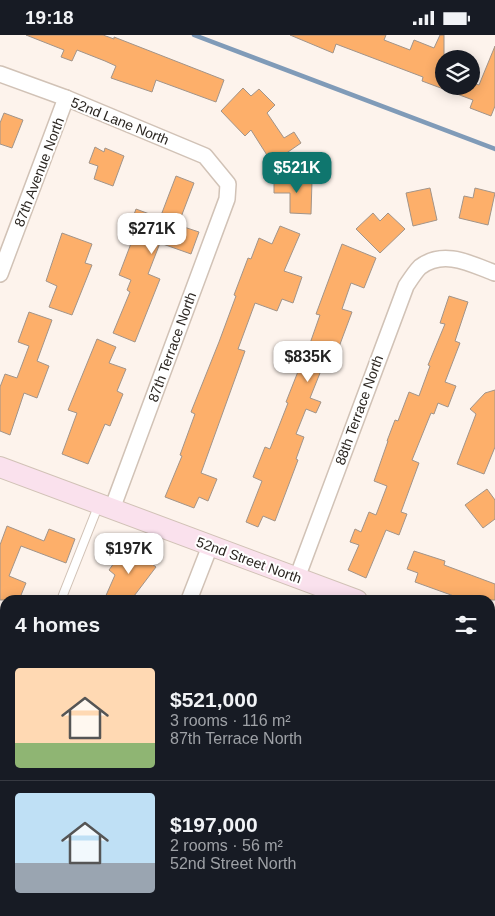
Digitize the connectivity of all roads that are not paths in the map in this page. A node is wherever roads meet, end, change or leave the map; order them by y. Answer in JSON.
{"nodes":[{"id":1,"x":0,"y":74,"type":"edge"},
{"id":2,"x":66,"y":99,"type":"junction"},
{"id":3,"x":228,"y":184,"type":"joint"},
{"id":4,"x":495,"y":273,"type":"edge"},
{"id":5,"x":0,"y":274,"type":"edge"},
{"id":6,"x":0,"y":467,"type":"edge"},
{"id":7,"x":105,"y":506,"type":"junction"},
{"id":8,"x":210,"y":546,"type":"junction"},
{"id":9,"x":297,"y":578,"type":"junction"},
{"id":10,"x":63,"y":595,"type":"edge"},
{"id":11,"x":191,"y":595,"type":"edge"},
{"id":12,"x":343,"y":595,"type":"edge"}],
"edges":[{"from":1,"to":2,"type":"street","name":"52nd Lane North"},
{"from":2,"to":3,"type":"street","name":"52nd Lane North"},
{"from":2,"to":5,"type":"street","name":"87th Avenue North"},
{"from":3,"to":7,"type":"street","name":"87th Terrace North"},
{"from":4,"to":9,"type":"street","name":"88th Terrace North"},
{"from":6,"to":7,"type":"street","name":"52nd Street North"},
{"from":7,"to":8,"type":"street","name":"52nd Street North"},
{"from":7,"to":10,"type":"lane"},
{"from":8,"to":9,"type":"street","name":"52nd Street North"},
{"from":8,"to":11,"type":"street"},
{"from":9,"to":12,"type":"street","name":"52nd Street North"}]}
